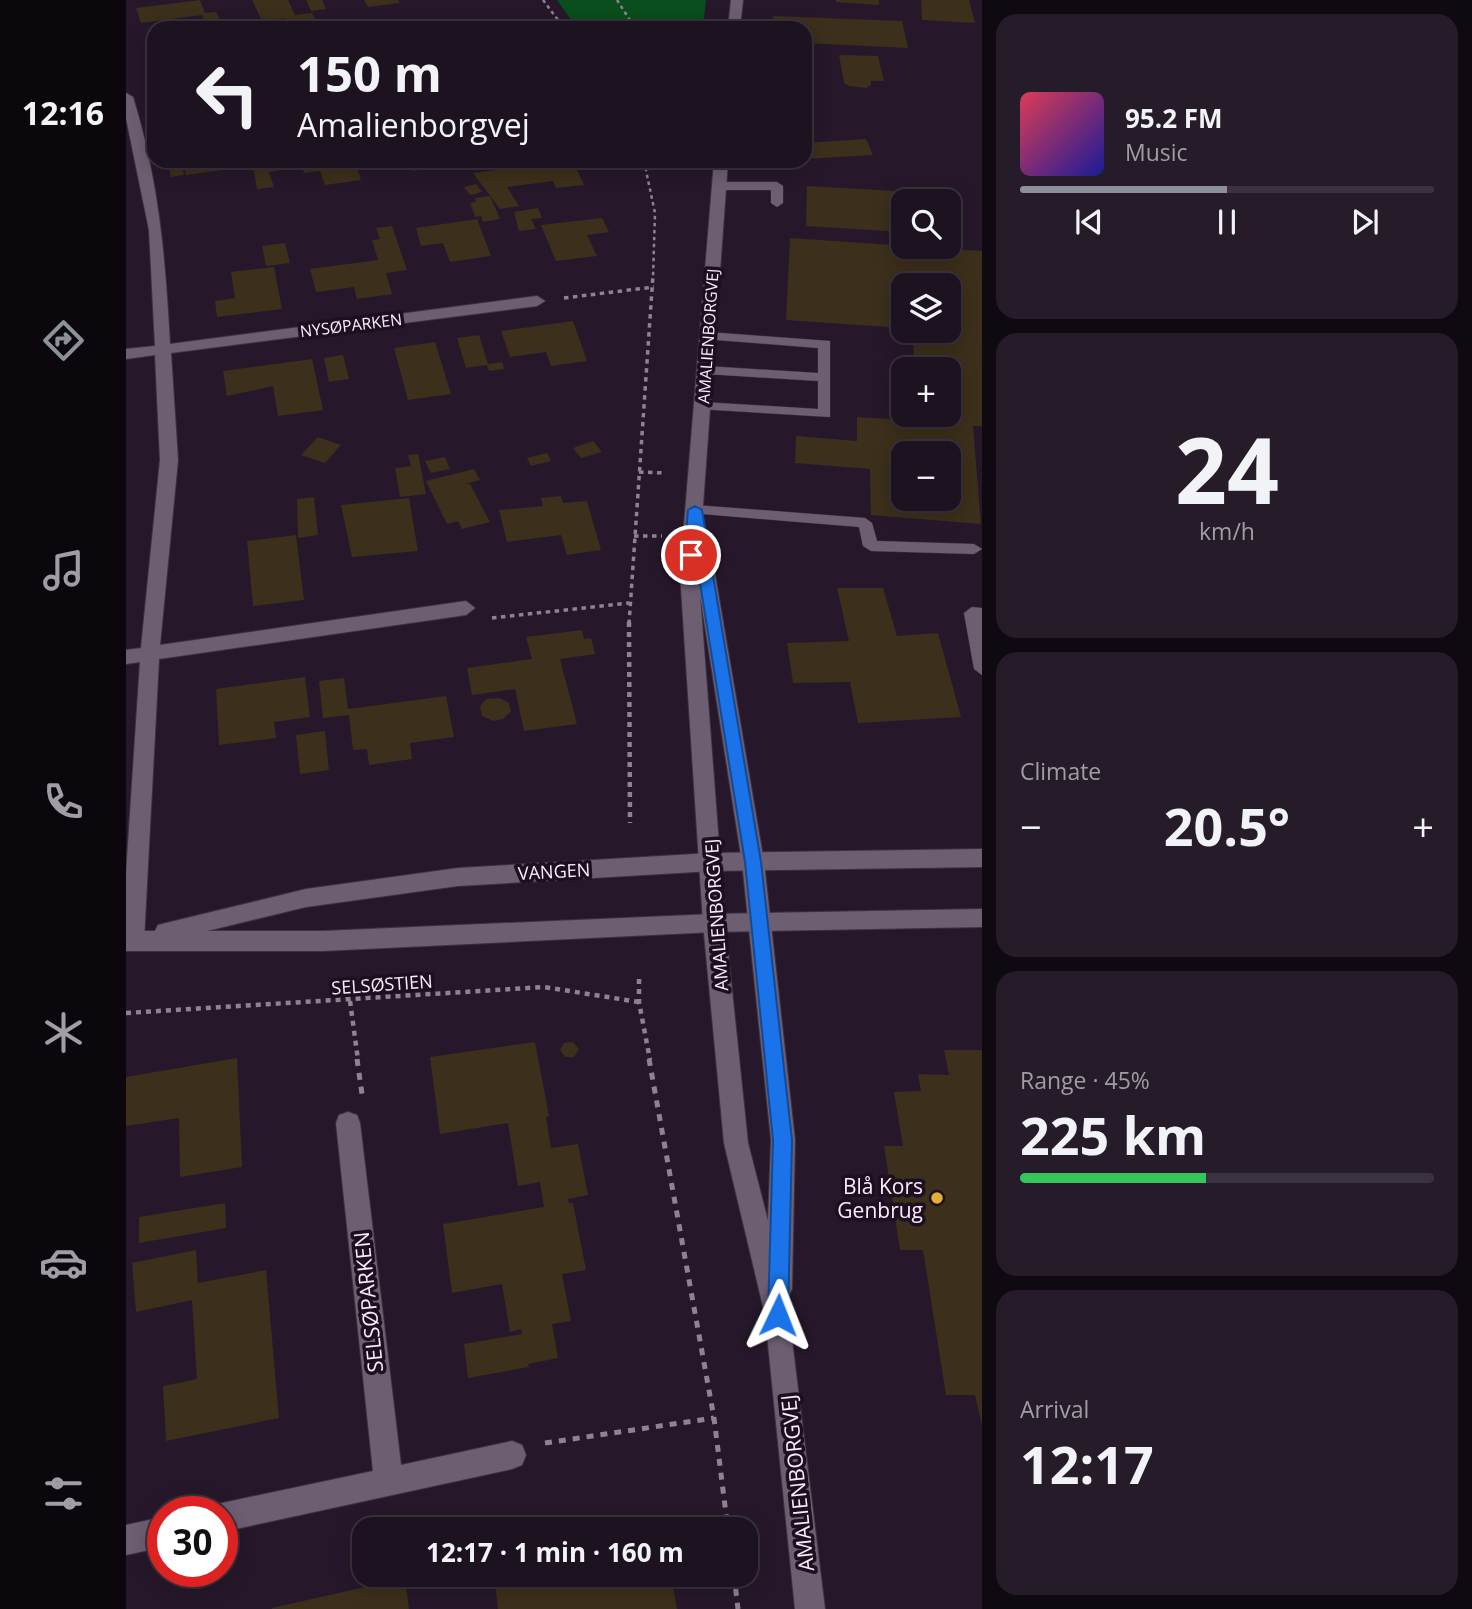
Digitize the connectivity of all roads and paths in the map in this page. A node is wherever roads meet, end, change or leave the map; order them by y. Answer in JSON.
{"nodes":[{"id":1,"x":543,"y":0,"type":"edge"},
{"id":2,"x":617,"y":0,"type":"edge"},
{"id":3,"x":737,"y":0,"type":"edge"},
{"id":4,"x":559,"y":21,"type":"edge"},
{"id":5,"x":630,"y":21,"type":"edge"},
{"id":6,"x":735,"y":21,"type":"edge"},
{"id":7,"x":126,"y":97,"type":"edge"},
{"id":8,"x":140,"y":139,"type":"edge"},
{"id":9,"x":646,"y":168,"type":"edge"},
{"id":10,"x":687,"y":168,"type":"edge"},
{"id":11,"x":721,"y":172,"type":"edge"},
{"id":12,"x":777,"y":204,"type":"dead end"},
{"id":13,"x":654,"y":287,"type":"junction"},
{"id":14,"x":537,"y":301,"type":"joint"},
{"id":15,"x":708,"y":336,"type":"junction"},
{"id":16,"x":164,"y":349,"type":"junction"},
{"id":17,"x":126,"y":354,"type":"edge"},
{"id":18,"x":706,"y":370,"type":"junction"},
{"id":19,"x":825,"y":377,"type":"junction"},
{"id":20,"x":703,"y":406,"type":"junction"},
{"id":21,"x":695,"y":510,"type":"junction"},
{"id":22,"x":974,"y":549,"type":"dead end"},
{"id":23,"x":629,"y":603,"type":"junction"},
{"id":24,"x":466,"y":608,"type":"joint"},
{"id":25,"x":982,"y":614,"type":"edge"},
{"id":26,"x":150,"y":653,"type":"junction"},
{"id":27,"x":126,"y":657,"type":"edge"},
{"id":28,"x":982,"y":669,"type":"edge"},
{"id":29,"x":630,"y":823,"type":"dead end"},
{"id":30,"x":982,"y":858,"type":"edge"},
{"id":31,"x":712,"y":862,"type":"junction"},
{"id":32,"x":753,"y":862,"type":"junction"},
{"id":33,"x":982,"y":918,"type":"edge"},
{"id":34,"x":759,"y":922,"type":"junction"},
{"id":35,"x":714,"y":923,"type":"junction"},
{"id":36,"x":130,"y":940,"type":"edge"},
{"id":37,"x":639,"y":979,"type":"dead end"},
{"id":38,"x":350,"y":1001,"type":"junction"},
{"id":39,"x":639,"y":1002,"type":"junction"},
{"id":40,"x":126,"y":1013,"type":"edge"},
{"id":41,"x":348,"y":1123,"type":"joint"},
{"id":42,"x":778,"y":1315,"type":"junction"},
{"id":43,"x":714,"y":1418,"type":"junction"},
{"id":44,"x":512,"y":1455,"type":"joint"},
{"id":45,"x":388,"y":1480,"type":"junction"},
{"id":46,"x":238,"y":1514,"type":"edge"},
{"id":47,"x":726,"y":1517,"type":"edge"},
{"id":48,"x":147,"y":1535,"type":"edge"},
{"id":49,"x":126,"y":1540,"type":"edge"},
{"id":50,"x":735,"y":1587,"type":"edge"},
{"id":51,"x":738,"y":1609,"type":"edge"},
{"id":52,"x":810,"y":1609,"type":"edge"}],
"edges":[{"from":1,"to":4,"type":"path"},
{"from":2,"to":5,"type":"path"},
{"from":3,"to":6,"type":"street"},
{"from":7,"to":8,"type":"street"},
{"from":8,"to":16,"type":"street"},
{"from":9,"to":13,"type":"path"},
{"from":10,"to":11,"type":"path"},
{"from":11,"to":12,"type":"lane"},
{"from":11,"to":15,"type":"street","name":"AMALIENBORGVEJ"},
{"from":13,"to":14,"type":"path"},
{"from":13,"to":23,"type":"path"},
{"from":14,"to":16,"type":"street","name":"NYSØPARKEN"},
{"from":15,"to":18,"type":"street","name":"AMALIENBORGVEJ"},
{"from":15,"to":19,"type":"lane"},
{"from":16,"to":17,"type":"street","name":"NYSØPARKEN"},
{"from":16,"to":26,"type":"street"},
{"from":18,"to":19,"type":"lane"},
{"from":18,"to":20,"type":"street","name":"AMALIENBORGVEJ"},
{"from":19,"to":20,"type":"lane"},
{"from":20,"to":21,"type":"street","name":"AMALIENBORGVEJ"},
{"from":21,"to":22,"type":"lane"},
{"from":21,"to":31,"type":"street","name":"AMALIENBORGVEJ"},
{"from":21,"to":32,"type":"street","name":"AMALIENBORGVEJ"},
{"from":23,"to":24,"type":"path"},
{"from":23,"to":29,"type":"path"},
{"from":24,"to":26,"type":"street"},
{"from":25,"to":28,"type":"lane"},
{"from":26,"to":27,"type":"street"},
{"from":26,"to":36,"type":"street"},
{"from":30,"to":32,"type":"street","name":"VANGEN"},
{"from":31,"to":32,"type":"street","name":"VANGEN"},
{"from":31,"to":35,"type":"street","name":"AMALIENBORGVEJ"},
{"from":31,"to":36,"type":"street","name":"VANGEN"},
{"from":32,"to":34,"type":"street","name":"AMALIENBORGVEJ"},
{"from":33,"to":34,"type":"street"},
{"from":34,"to":35,"type":"street"},
{"from":34,"to":42,"type":"street","name":"AMALIENBORGVEJ"},
{"from":35,"to":36,"type":"street"},
{"from":35,"to":42,"type":"street","name":"AMALIENBORGVEJ"},
{"from":37,"to":39,"type":"path"},
{"from":38,"to":39,"type":"path","name":"SELSØSTIEN"},
{"from":38,"to":40,"type":"path","name":"SELSØSTIEN"},
{"from":38,"to":41,"type":"path"},
{"from":39,"to":43,"type":"path"},
{"from":41,"to":45,"type":"street","name":"SELSØPARKEN"},
{"from":42,"to":52,"type":"street","name":"AMALIENBORGVEJ"},
{"from":43,"to":44,"type":"path"},
{"from":43,"to":47,"type":"path"},
{"from":44,"to":45,"type":"street"},
{"from":45,"to":46,"type":"street"},
{"from":48,"to":49,"type":"street"},
{"from":50,"to":51,"type":"path"}]}
